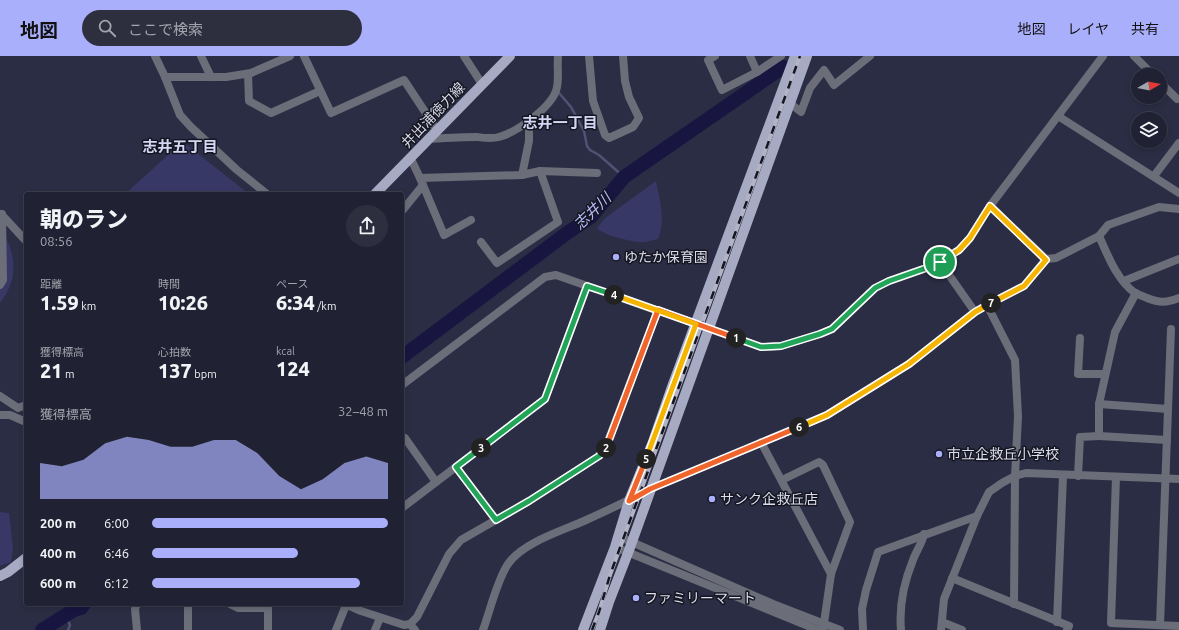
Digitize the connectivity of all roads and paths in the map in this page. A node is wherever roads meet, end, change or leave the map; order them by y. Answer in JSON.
{"nodes":[{"id":1,"x":155,"y":56,"type":"edge"},
{"id":2,"x":201,"y":56,"type":"edge"},
{"id":3,"x":290,"y":56,"type":"edge"},
{"id":4,"x":304,"y":56,"type":"edge"},
{"id":5,"x":464,"y":56,"type":"edge"},
{"id":6,"x":510,"y":56,"type":"edge"},
{"id":7,"x":558,"y":56,"type":"edge"},
{"id":8,"x":589,"y":56,"type":"edge"},
{"id":9,"x":623,"y":56,"type":"edge"},
{"id":10,"x":715,"y":56,"type":"edge"},
{"id":11,"x":750,"y":56,"type":"edge"},
{"id":12,"x":781,"y":56,"type":"edge"},
{"id":13,"x":795,"y":56,"type":"edge"},
{"id":14,"x":870,"y":56,"type":"edge"},
{"id":15,"x":1103,"y":56,"type":"edge"},
{"id":16,"x":1134,"y":56,"type":"edge"},
{"id":17,"x":808,"y":57,"type":"edge"},
{"id":18,"x":1146,"y":68,"type":"edge"},
{"id":19,"x":757,"y":72,"type":"junction"},
{"id":20,"x":248,"y":74,"type":"junction"},
{"id":21,"x":211,"y":77,"type":"junction"},
{"id":22,"x":165,"y":78,"type":"junction"},
{"id":23,"x":482,"y":84,"type":"junction"},
{"id":24,"x":1167,"y":89,"type":"edge"},
{"id":25,"x":320,"y":91,"type":"junction"},
{"id":26,"x":1177,"y":99,"type":"dead end"},
{"id":27,"x":778,"y":100,"type":"junction"},
{"id":28,"x":791,"y":104,"type":"junction"},
{"id":29,"x":1058,"y":116,"type":"junction"},
{"id":30,"x":529,"y":121,"type":"junction"},
{"id":31,"x":437,"y":130,"type":"junction"},
{"id":32,"x":428,"y":139,"type":"junction"},
{"id":33,"x":1179,"y":143,"type":"edge"},
{"id":34,"x":411,"y":159,"type":"junction"},
{"id":35,"x":540,"y":170,"type":"junction"},
{"id":36,"x":597,"y":173,"type":"dead end"},
{"id":37,"x":522,"y":175,"type":"junction"},
{"id":38,"x":1154,"y":176,"type":"junction"},
{"id":39,"x":422,"y":181,"type":"junction"},
{"id":40,"x":264,"y":192,"type":"edge"},
{"id":41,"x":377,"y":192,"type":"edge"},
{"id":42,"x":1179,"y":193,"type":"edge"},
{"id":43,"x":990,"y":206,"type":"junction"},
{"id":44,"x":404,"y":208,"type":"edge"},
{"id":45,"x":1179,"y":209,"type":"edge"},
{"id":46,"x":1,"y":214,"type":"edge"},
{"id":47,"x":471,"y":220,"type":"dead end"},
{"id":48,"x":1099,"y":236,"type":"junction"},
{"id":49,"x":24,"y":239,"type":"edge"},
{"id":50,"x":481,"y":242,"type":"dead end"},
{"id":51,"x":1179,"y":259,"type":"edge"},
{"id":52,"x":1046,"y":260,"type":"junction"},
{"id":53,"x":940,"y":262,"type":"junction"},
{"id":54,"x":1124,"y":281,"type":"junction"},
{"id":55,"x":0,"y":285,"type":"edge"},
{"id":56,"x":587,"y":286,"type":"junction"},
{"id":57,"x":1136,"y":293,"type":"junction"},
{"id":58,"x":1179,"y":298,"type":"edge"},
{"id":59,"x":987,"y":305,"type":"junction"},
{"id":60,"x":658,"y":310,"type":"junction"},
{"id":61,"x":975,"y":312,"type":"junction"},
{"id":62,"x":696,"y":324,"type":"junction"},
{"id":63,"x":709,"y":328,"type":"junction"},
{"id":64,"x":1171,"y":329,"type":"dead end"},
{"id":65,"x":1080,"y":338,"type":"dead end"},
{"id":66,"x":1106,"y":374,"type":"junction"},
{"id":67,"x":404,"y":383,"type":"edge"},
{"id":68,"x":0,"y":396,"type":"edge"},
{"id":69,"x":1099,"y":404,"type":"junction"},
{"id":70,"x":24,"y":406,"type":"edge"},
{"id":71,"x":1168,"y":409,"type":"junction"},
{"id":72,"x":0,"y":415,"type":"edge"},
{"id":73,"x":24,"y":421,"type":"edge"},
{"id":74,"x":1099,"y":436,"type":"junction"},
{"id":75,"x":404,"y":438,"type":"edge"},
{"id":76,"x":1167,"y":440,"type":"junction"},
{"id":77,"x":761,"y":442,"type":"junction"},
{"id":78,"x":456,"y":467,"type":"junction"},
{"id":79,"x":1015,"y":476,"type":"junction"},
{"id":80,"x":1063,"y":476,"type":"junction"},
{"id":81,"x":1078,"y":476,"type":"junction"},
{"id":82,"x":1116,"y":477,"type":"junction"},
{"id":83,"x":1166,"y":478,"type":"junction"},
{"id":84,"x":1179,"y":479,"type":"edge"},
{"id":85,"x":782,"y":480,"type":"junction"},
{"id":86,"x":436,"y":482,"type":"junction"},
{"id":87,"x":650,"y":489,"type":"junction"},
{"id":88,"x":629,"y":501,"type":"junction"},
{"id":89,"x":404,"y":506,"type":"edge"},
{"id":90,"x":977,"y":516,"type":"junction"},
{"id":91,"x":496,"y":520,"type":"junction"},
{"id":92,"x":924,"y":534,"type":"junction"},
{"id":93,"x":618,"y":536,"type":"junction"},
{"id":94,"x":631,"y":541,"type":"junction"},
{"id":95,"x":615,"y":547,"type":"junction"},
{"id":96,"x":628,"y":553,"type":"junction"},
{"id":97,"x":24,"y":560,"type":"edge"},
{"id":98,"x":831,"y":574,"type":"junction"},
{"id":99,"x":0,"y":576,"type":"edge"},
{"id":100,"x":952,"y":578,"type":"junction"},
{"id":101,"x":1014,"y":604,"type":"junction"},
{"id":102,"x":136,"y":606,"type":"edge"},
{"id":103,"x":188,"y":606,"type":"edge"},
{"id":104,"x":233,"y":606,"type":"edge"},
{"id":105,"x":344,"y":606,"type":"edge"},
{"id":106,"x":350,"y":606,"type":"edge"},
{"id":107,"x":380,"y":618,"type":"junction"},
{"id":108,"x":1057,"y":622,"type":"junction"},
{"id":109,"x":1160,"y":625,"type":"junction"},
{"id":110,"x":942,"y":626,"type":"edge"},
{"id":111,"x":412,"y":627,"type":"edge"},
{"id":112,"x":1134,"y":627,"type":"edge"},
{"id":113,"x":1175,"y":627,"type":"edge"},
{"id":114,"x":821,"y":628,"type":"edge"},
{"id":115,"x":137,"y":630,"type":"edge"},
{"id":116,"x":188,"y":630,"type":"edge"},
{"id":117,"x":269,"y":630,"type":"edge"},
{"id":118,"x":336,"y":630,"type":"edge"},
{"id":119,"x":375,"y":630,"type":"edge"},
{"id":120,"x":483,"y":630,"type":"edge"},
{"id":121,"x":583,"y":630,"type":"edge"},
{"id":122,"x":600,"y":630,"type":"edge"},
{"id":123,"x":840,"y":630,"type":"edge"},
{"id":124,"x":863,"y":630,"type":"edge"},
{"id":125,"x":901,"y":630,"type":"edge"},
{"id":126,"x":962,"y":630,"type":"edge"},
{"id":127,"x":1067,"y":630,"type":"edge"}],
"edges":[{"from":1,"to":22,"type":"street"},
{"from":2,"to":21,"type":"street"},
{"from":3,"to":20,"type":"street"},
{"from":4,"to":25,"type":"street"},
{"from":5,"to":23,"type":"street"},
{"from":6,"to":23,"type":"main road","name":"井出浦徳力線"},
{"from":7,"to":30,"type":"street"},
{"from":8,"to":9,"type":"street"},
{"from":10,"to":19,"type":"street"},
{"from":11,"to":19,"type":"street"},
{"from":12,"to":19,"type":"street"},
{"from":13,"to":27,"type":"main road"},
{"from":14,"to":28,"type":"street"},
{"from":15,"to":29,"type":"street"},
{"from":16,"to":18,"type":"street"},
{"from":17,"to":28,"type":"main road"},
{"from":20,"to":21,"type":"street"},
{"from":20,"to":25,"type":"street"},
{"from":21,"to":22,"type":"street"},
{"from":22,"to":40,"type":"street"},
{"from":23,"to":31,"type":"main road","name":"井出浦徳力線"},
{"from":24,"to":26,"type":"street"},
{"from":25,"to":31,"type":"street"},
{"from":27,"to":28,"type":"street"},
{"from":27,"to":62,"type":"main road"},
{"from":28,"to":63,"type":"main road"},
{"from":29,"to":38,"type":"street"},
{"from":29,"to":43,"type":"street"},
{"from":30,"to":32,"type":"street"},
{"from":30,"to":37,"type":"street"},
{"from":31,"to":32,"type":"main road","name":"井出浦徳力線"},
{"from":32,"to":34,"type":"main road","name":"井出浦徳力線"},
{"from":33,"to":38,"type":"street"},
{"from":34,"to":39,"type":"street"},
{"from":34,"to":41,"type":"main road","name":"井出浦徳力線"},
{"from":35,"to":36,"type":"street"},
{"from":35,"to":37,"type":"street"},
{"from":35,"to":50,"type":"street"},
{"from":37,"to":39,"type":"street"},
{"from":38,"to":42,"type":"street"},
{"from":39,"to":44,"type":"street"},
{"from":39,"to":47,"type":"street"},
{"from":43,"to":52,"type":"street"},
{"from":43,"to":53,"type":"street"},
{"from":45,"to":48,"type":"street"},
{"from":46,"to":49,"type":"street"},
{"from":46,"to":55,"type":"street"},
{"from":48,"to":52,"type":"street"},
{"from":48,"to":54,"type":"street"},
{"from":51,"to":54,"type":"street"},
{"from":52,"to":59,"type":"street"},
{"from":53,"to":61,"type":"street"},
{"from":53,"to":63,"type":"street"},
{"from":54,"to":57,"type":"street"},
{"from":56,"to":60,"type":"street"},
{"from":56,"to":67,"type":"street"},
{"from":56,"to":78,"type":"street"},
{"from":57,"to":58,"type":"street"},
{"from":57,"to":66,"type":"street"},
{"from":59,"to":61,"type":"street"},
{"from":59,"to":79,"type":"street"},
{"from":60,"to":62,"type":"street"},
{"from":60,"to":91,"type":"street"},
{"from":61,"to":77,"type":"street"},
{"from":62,"to":63,"type":"street"},
{"from":62,"to":88,"type":"main road"},
{"from":63,"to":87,"type":"main road"},
{"from":64,"to":71,"type":"street"},
{"from":65,"to":66,"type":"street"},
{"from":66,"to":69,"type":"street"},
{"from":68,"to":70,"type":"street"},
{"from":69,"to":71,"type":"street"},
{"from":69,"to":74,"type":"street"},
{"from":71,"to":76,"type":"street"},
{"from":72,"to":73,"type":"street"},
{"from":74,"to":76,"type":"street"},
{"from":74,"to":81,"type":"street"},
{"from":75,"to":86,"type":"street"},
{"from":76,"to":83,"type":"street"},
{"from":77,"to":85,"type":"street"},
{"from":77,"to":87,"type":"street"},
{"from":78,"to":86,"type":"street"},
{"from":78,"to":91,"type":"street"},
{"from":79,"to":80,"type":"street"},
{"from":79,"to":90,"type":"street"},
{"from":79,"to":101,"type":"street"},
{"from":80,"to":81,"type":"street"},
{"from":80,"to":108,"type":"street"},
{"from":81,"to":82,"type":"street"},
{"from":82,"to":83,"type":"street"},
{"from":82,"to":112,"type":"street"},
{"from":83,"to":84,"type":"street"},
{"from":83,"to":109,"type":"street"},
{"from":85,"to":98,"type":"street"},
{"from":85,"to":98,"type":"street"},
{"from":86,"to":89,"type":"street"},
{"from":87,"to":88,"type":"street"},
{"from":87,"to":94,"type":"main road"},
{"from":88,"to":93,"type":"main road"},
{"from":88,"to":120,"type":"street"},
{"from":90,"to":92,"type":"street"},
{"from":90,"to":100,"type":"street"},
{"from":91,"to":111,"type":"street"},
{"from":92,"to":124,"type":"street"},
{"from":92,"to":125,"type":"street"},
{"from":93,"to":94,"type":"street"},
{"from":93,"to":95,"type":"main road"},
{"from":94,"to":96,"type":"main road"},
{"from":94,"to":114,"type":"street"},
{"from":95,"to":96,"type":"street"},
{"from":95,"to":121,"type":"main road"},
{"from":96,"to":114,"type":"street"},
{"from":96,"to":122,"type":"main road"},
{"from":97,"to":99,"type":"main road"},
{"from":98,"to":114,"type":"street"},
{"from":100,"to":101,"type":"street"},
{"from":100,"to":110,"type":"street"},
{"from":101,"to":108,"type":"street"},
{"from":102,"to":115,"type":"street"},
{"from":103,"to":116,"type":"street"},
{"from":104,"to":117,"type":"street"},
{"from":105,"to":118,"type":"street"},
{"from":106,"to":107,"type":"street"},
{"from":107,"to":111,"type":"street"},
{"from":107,"to":119,"type":"street"},
{"from":108,"to":127,"type":"street"},
{"from":109,"to":112,"type":"street"},
{"from":109,"to":113,"type":"street"},
{"from":110,"to":126,"type":"street"},
{"from":114,"to":123,"type":"street"}]}
